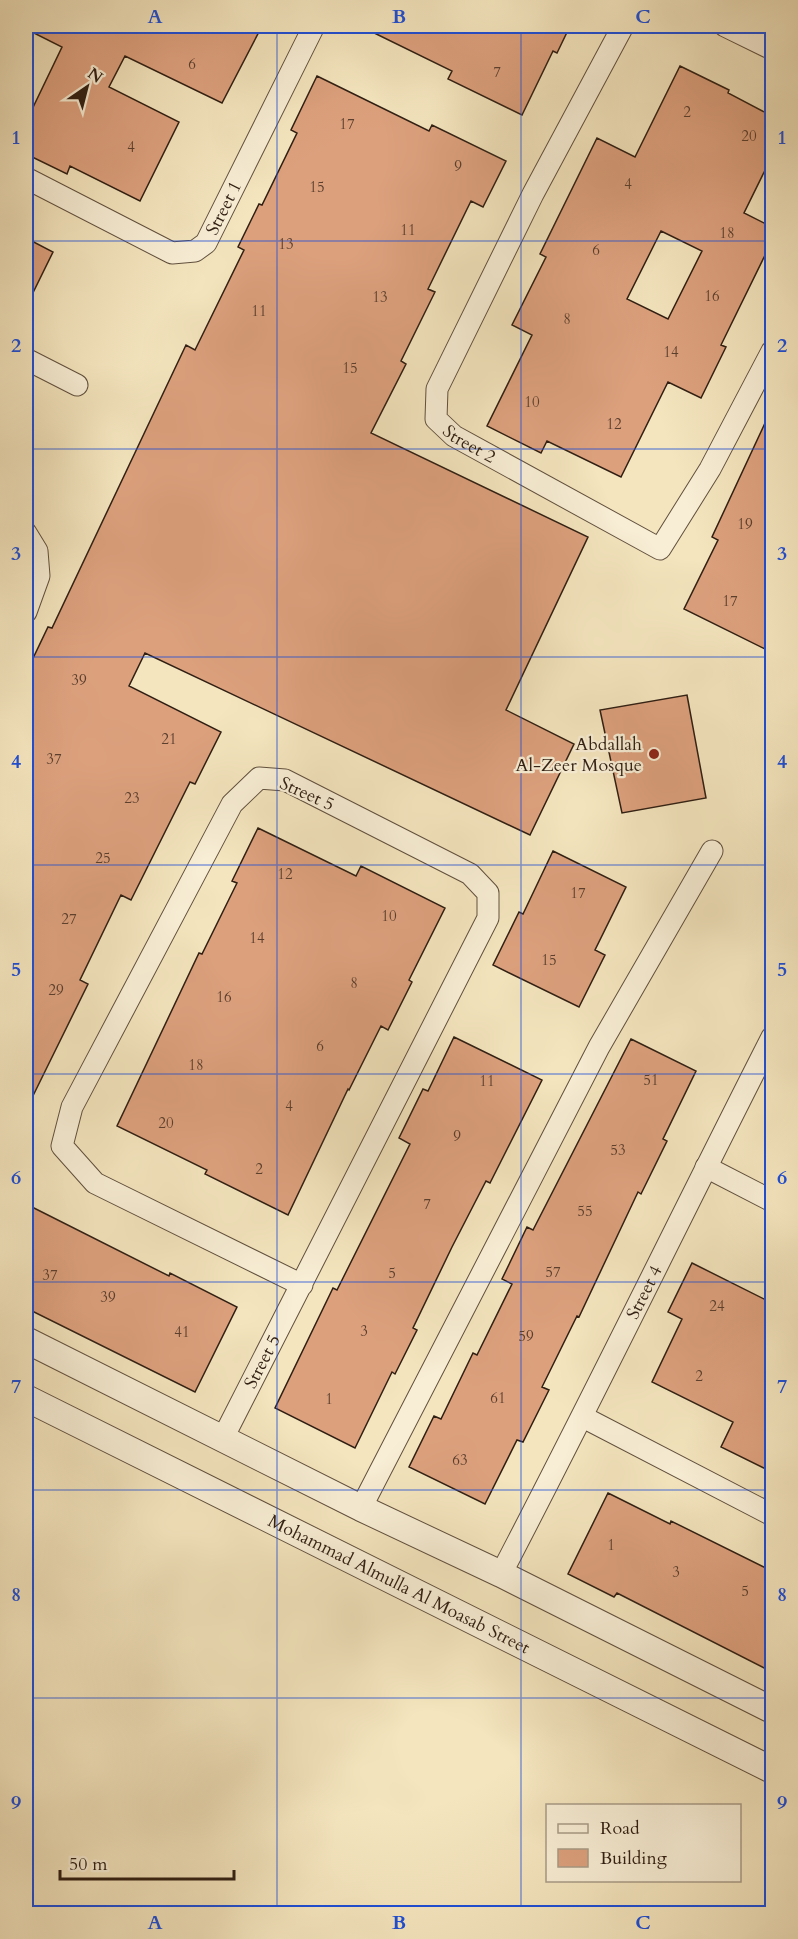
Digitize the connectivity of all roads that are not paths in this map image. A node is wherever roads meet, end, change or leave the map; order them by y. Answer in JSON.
{"nodes":[{"id":1,"x":314,"y":26,"type":"edge"},
{"id":2,"x":623,"y":26,"type":"edge"},
{"id":3,"x":725,"y":26,"type":"edge"},
{"id":4,"x":772,"y":49,"type":"edge"},
{"id":5,"x":26,"y":178,"type":"edge"},
{"id":6,"x":772,"y":351,"type":"edge"},
{"id":7,"x":26,"y":359,"type":"edge"},
{"id":8,"x":77,"y":385,"type":"dead end"},
{"id":9,"x":26,"y":533,"type":"edge"},
{"id":10,"x":26,"y":612,"type":"edge"},
{"id":11,"x":712,"y":851,"type":"dead end"},
{"id":12,"x":772,"y":1037,"type":"edge"},
{"id":13,"x":706,"y":1167,"type":"junction"},
{"id":14,"x":772,"y":1201,"type":"edge"},
{"id":15,"x":302,"y":1286,"type":"junction"},
{"id":16,"x":26,"y":1340,"type":"edge"},
{"id":17,"x":26,"y":1398,"type":"edge"},
{"id":18,"x":583,"y":1417,"type":"junction"},
{"id":19,"x":223,"y":1438,"type":"junction"},
{"id":20,"x":361,"y":1508,"type":"junction"},
{"id":21,"x":772,"y":1515,"type":"edge"},
{"id":22,"x":501,"y":1574,"type":"junction"},
{"id":23,"x":772,"y":1710,"type":"edge"},
{"id":24,"x":772,"y":1770,"type":"edge"}],
"edges":[{"from":1,"to":5,"type":"street","name":"Street 1"},
{"from":2,"to":6,"type":"street","name":"Street 2"},
{"from":3,"to":4,"type":"street"},
{"from":7,"to":8,"type":"street"},
{"from":9,"to":10,"type":"street"},
{"from":11,"to":20,"type":"street"},
{"from":12,"to":13,"type":"street","name":"Street 4"},
{"from":13,"to":14,"type":"street"},
{"from":13,"to":18,"type":"street","name":"Street 4"},
{"from":15,"to":15,"type":"street","name":"Street 5"},
{"from":15,"to":19,"type":"street","name":"Street 5"},
{"from":16,"to":19,"type":"street"},
{"from":17,"to":24,"type":"street","name":"Mohammad Almulla Al Moasab Street"},
{"from":18,"to":21,"type":"street"},
{"from":18,"to":22,"type":"street","name":"Street 4"},
{"from":19,"to":20,"type":"street"},
{"from":20,"to":22,"type":"street"},
{"from":22,"to":23,"type":"street"}]}
